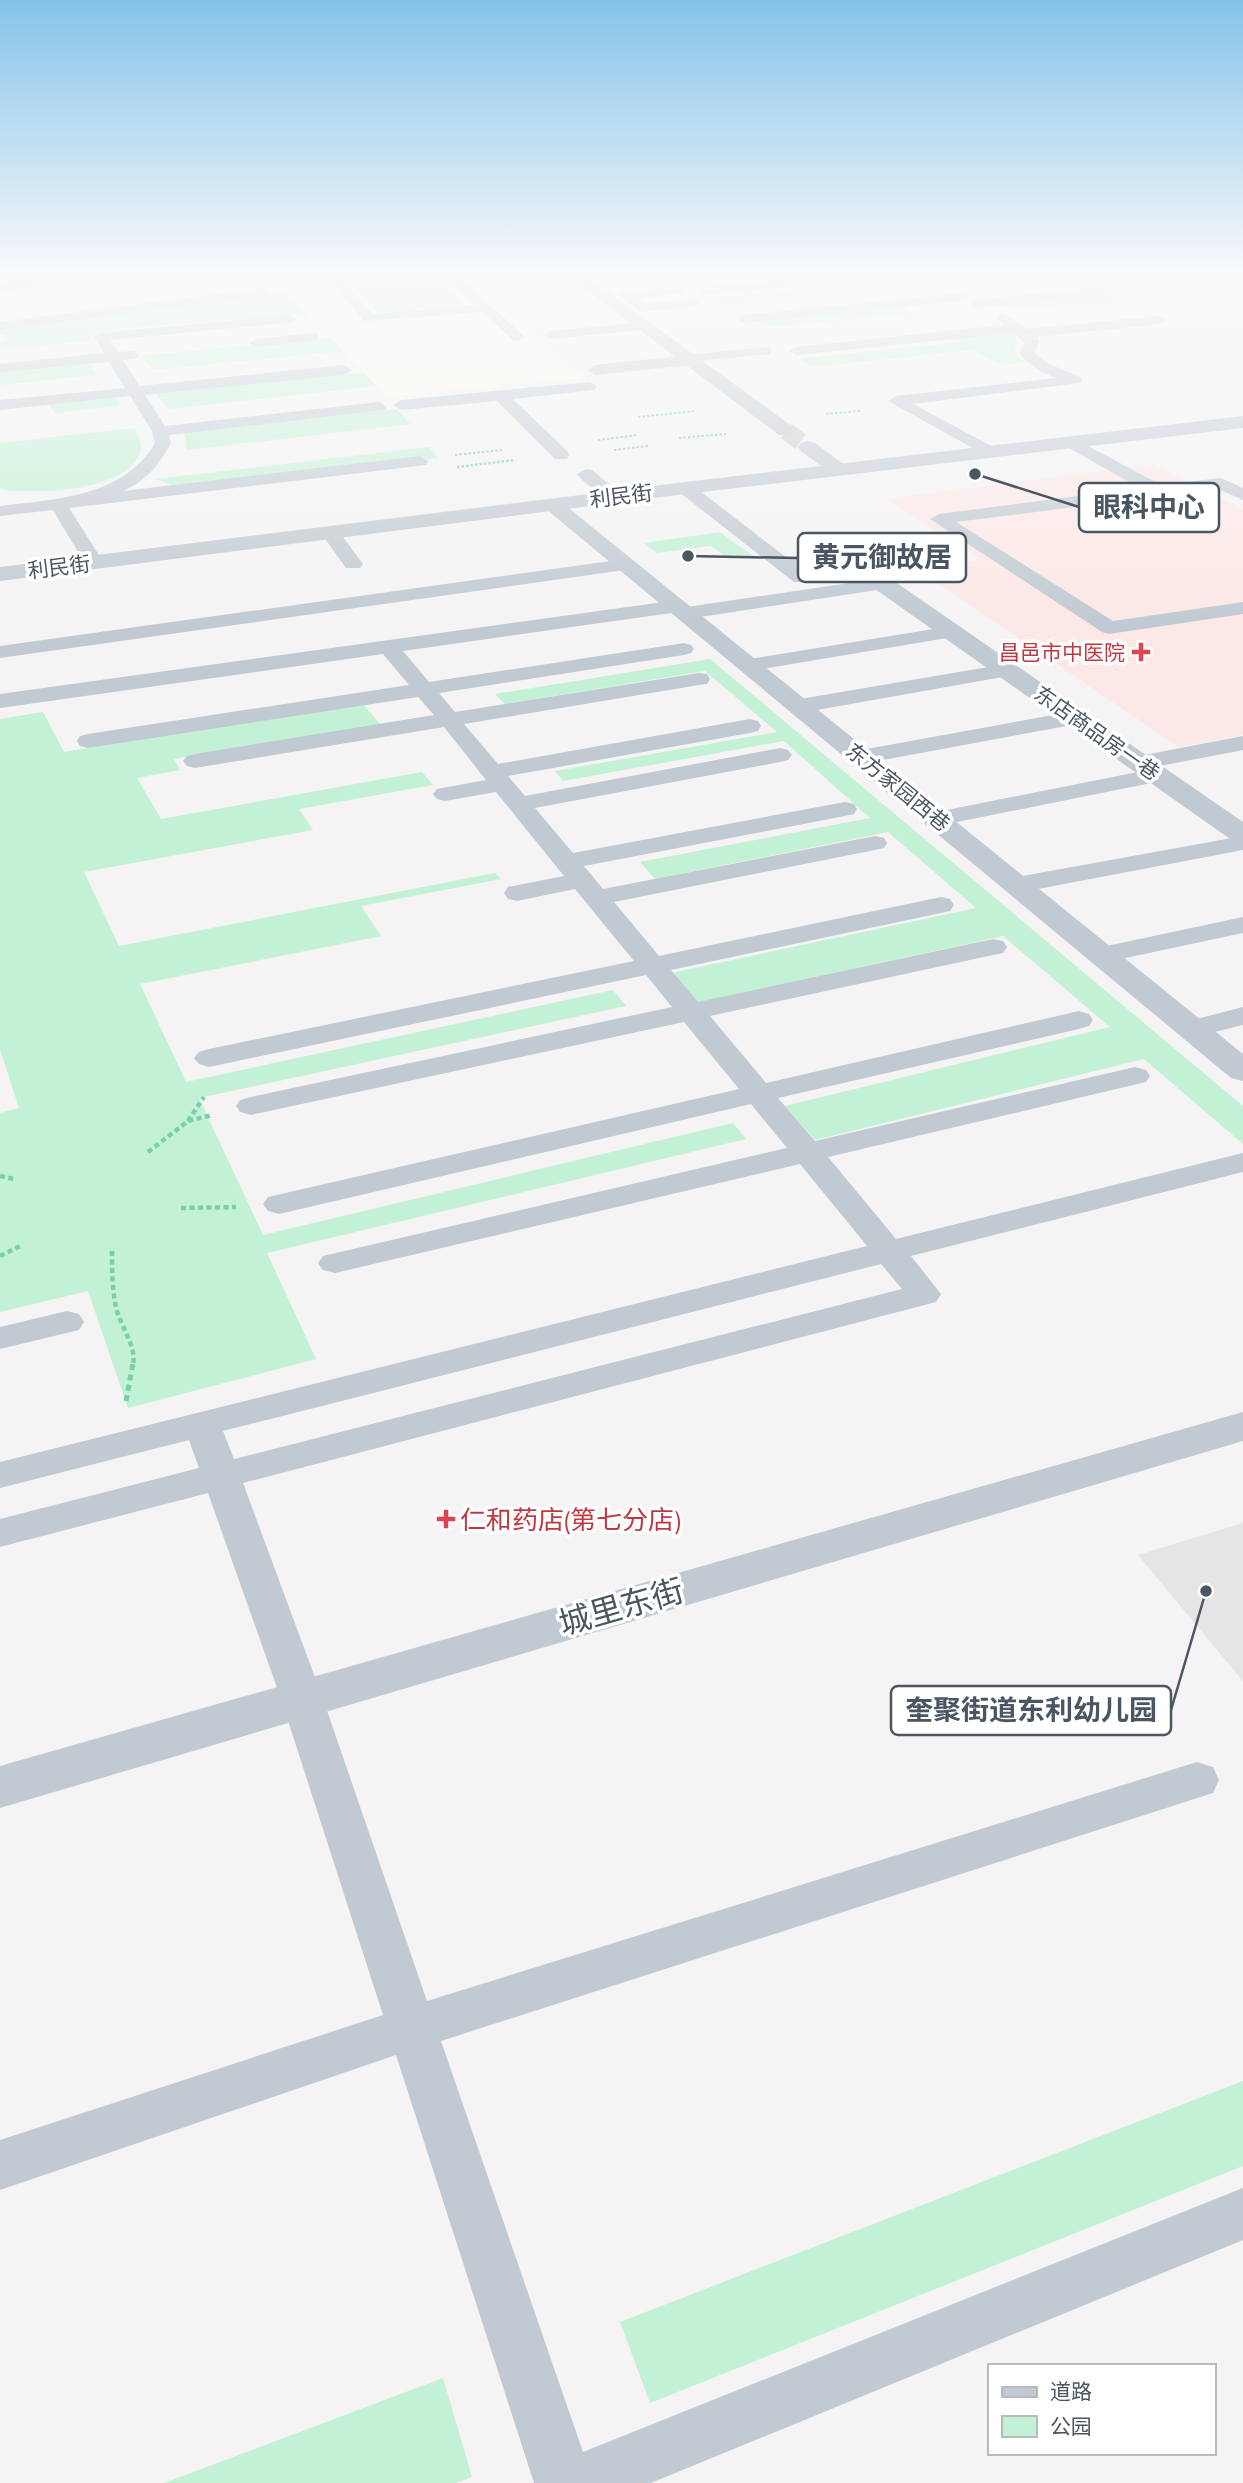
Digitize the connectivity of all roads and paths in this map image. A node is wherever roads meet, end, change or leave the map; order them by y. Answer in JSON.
{"nodes":[{"id":1,"x":137,"y":394,"type":"edge"},
{"id":2,"x":176,"y":394,"type":"edge"},
{"id":3,"x":522,"y":394,"type":"edge"},
{"id":4,"x":736,"y":394,"type":"edge"},
{"id":5,"x":957,"y":394,"type":"edge"},
{"id":6,"x":501,"y":396,"type":"junction"},
{"id":7,"x":140,"y":399,"type":"junction"},
{"id":8,"x":0,"y":405,"type":"edge"},
{"id":9,"x":401,"y":405,"type":"dead end"},
{"id":10,"x":379,"y":407,"type":"dead end"},
{"id":11,"x":0,"y":421,"type":"edge"},
{"id":12,"x":1243,"y":422,"type":"edge"},
{"id":13,"x":160,"y":431,"type":"junction"},
{"id":14,"x":786,"y":431,"type":"tunnel mouth"},
{"id":15,"x":1073,"y":443,"type":"junction"},
{"id":16,"x":808,"y":447,"type":"tunnel mouth"},
{"id":17,"x":989,"y":452,"type":"junction"},
{"id":18,"x":561,"y":455,"type":"dead end"},
{"id":19,"x":233,"y":466,"type":"dead end"},
{"id":20,"x":839,"y":470,"type":"junction"},
{"id":21,"x":165,"y":473,"type":"dead end"},
{"id":22,"x":586,"y":474,"type":"dead end"},
{"id":23,"x":138,"y":476,"type":"junction"},
{"id":24,"x":685,"y":488,"type":"junction"},
{"id":25,"x":1158,"y":491,"type":"junction"},
{"id":26,"x":1243,"y":495,"type":"edge"},
{"id":27,"x":614,"y":497,"type":"junction"},
{"id":28,"x":0,"y":499,"type":"edge"},
{"id":29,"x":58,"y":504,"type":"junction"},
{"id":30,"x":552,"y":505,"type":"junction"},
{"id":31,"x":0,"y":511,"type":"edge"},
{"id":32,"x":330,"y":534,"type":"junction"},
{"id":33,"x":893,"y":548,"type":"dead end"},
{"id":34,"x":94,"y":563,"type":"junction"},
{"id":35,"x":353,"y":564,"type":"dead end"},
{"id":36,"x":625,"y":565,"type":"junction"},
{"id":37,"x":782,"y":565,"type":"junction"},
{"id":38,"x":0,"y":574,"type":"edge"},
{"id":39,"x":801,"y":578,"type":"dead end"},
{"id":40,"x":883,"y":584,"type":"joint"},
{"id":41,"x":1243,"y":608,"type":"edge"},
{"id":42,"x":683,"y":610,"type":"junction"},
{"id":43,"x":952,"y":632,"type":"junction"},
{"id":44,"x":389,"y":647,"type":"junction"},
{"id":45,"x":684,"y":649,"type":"dead end"},
{"id":46,"x":0,"y":652,"type":"edge"},
{"id":47,"x":750,"y":665,"type":"junction"},
{"id":48,"x":1006,"y":670,"type":"junction"},
{"id":49,"x":699,"y":679,"type":"dead end"},
{"id":50,"x":423,"y":689,"type":"junction"},
{"id":51,"x":0,"y":701,"type":"edge"},
{"id":52,"x":800,"y":706,"type":"junction"},
{"id":53,"x":1075,"y":718,"type":"junction"},
{"id":54,"x":449,"y":720,"type":"junction"},
{"id":55,"x":750,"y":726,"type":"dead end"},
{"id":56,"x":88,"y":741,"type":"dead end"},
{"id":57,"x":1243,"y":743,"type":"edge"},
{"id":58,"x":780,"y":755,"type":"dead end"},
{"id":59,"x":861,"y":757,"type":"junction"},
{"id":60,"x":195,"y":761,"type":"dead end"},
{"id":61,"x":1149,"y":769,"type":"junction"},
{"id":62,"x":504,"y":787,"type":"junction"},
{"id":63,"x":445,"y":794,"type":"dead end"},
{"id":64,"x":845,"y":809,"type":"dead end"},
{"id":65,"x":937,"y":819,"type":"junction"},
{"id":66,"x":1243,"y":835,"type":"edge"},
{"id":67,"x":875,"y":843,"type":"dead end"},
{"id":68,"x":1243,"y":843,"type":"edge"},
{"id":69,"x":581,"y":880,"type":"junction"},
{"id":70,"x":1017,"y":886,"type":"junction"},
{"id":71,"x":517,"y":893,"type":"dead end"},
{"id":72,"x":942,"y":905,"type":"dead end"},
{"id":73,"x":1243,"y":925,"type":"edge"},
{"id":74,"x":993,"y":947,"type":"dead end"},
{"id":75,"x":1102,"y":956,"type":"junction"},
{"id":76,"x":652,"y":965,"type":"junction"},
{"id":77,"x":690,"y":1012,"type":"junction"},
{"id":78,"x":1243,"y":1016,"type":"edge"},
{"id":79,"x":1079,"y":1020,"type":"dead end"},
{"id":80,"x":1191,"y":1029,"type":"junction"},
{"id":81,"x":209,"y":1058,"type":"dead end"},
{"id":82,"x":1243,"y":1072,"type":"edge"},
{"id":83,"x":1135,"y":1076,"type":"dead end"},
{"id":84,"x":758,"y":1094,"type":"junction"},
{"id":85,"x":251,"y":1106,"type":"joint"},
{"id":86,"x":148,"y":1152,"type":"dead end"},
{"id":87,"x":807,"y":1153,"type":"junction"},
{"id":88,"x":1243,"y":1162,"type":"edge"},
{"id":89,"x":0,"y":1177,"type":"edge"},
{"id":90,"x":14,"y":1179,"type":"dead end"},
{"id":91,"x":279,"y":1204,"type":"joint"},
{"id":92,"x":181,"y":1208,"type":"dead end"},
{"id":93,"x":22,"y":1245,"type":"dead end"},
{"id":94,"x":112,"y":1251,"type":"dead end"},
{"id":95,"x":888,"y":1251,"type":"junction"},
{"id":96,"x":0,"y":1256,"type":"edge"},
{"id":97,"x":335,"y":1263,"type":"dead end"},
{"id":98,"x":67,"y":1322,"type":"dead end"},
{"id":99,"x":0,"y":1338,"type":"edge"},
{"id":100,"x":202,"y":1424,"type":"junction"},
{"id":101,"x":1243,"y":1426,"type":"edge"},
{"id":102,"x":117,"y":1445,"type":"junction"},
{"id":103,"x":0,"y":1475,"type":"edge"},
{"id":104,"x":221,"y":1477,"type":"junction"},
{"id":105,"x":0,"y":1532,"type":"edge"},
{"id":106,"x":302,"y":1699,"type":"junction"},
{"id":107,"x":1197,"y":1780,"type":"dead end"},
{"id":108,"x":0,"y":1787,"type":"edge"},
{"id":109,"x":414,"y":2027,"type":"junction"},
{"id":110,"x":0,"y":2165,"type":"edge"},
{"id":111,"x":1243,"y":2214,"type":"edge"},
{"id":112,"x":564,"y":2483,"type":"edge"},
{"id":113,"x":579,"y":2483,"type":"edge"}],
"edges":[{"from":1,"to":7,"type":"lane"},
{"from":2,"to":7,"type":"lane"},
{"from":3,"to":6,"type":"lane"},
{"from":4,"to":14,"type":"street"},
{"from":5,"to":17,"type":"lane"},
{"from":6,"to":9,"type":"lane"},
{"from":6,"to":18,"type":"lane"},
{"from":7,"to":8,"type":"lane"},
{"from":7,"to":11,"type":"lane"},
{"from":7,"to":13,"type":"lane"},
{"from":10,"to":13,"type":"lane"},
{"from":12,"to":15,"type":"street","name":"利民街"},
{"from":13,"to":23,"type":"lane"},
{"from":15,"to":17,"type":"street","name":"利民街"},
{"from":15,"to":25,"type":"lane"},
{"from":16,"to":20,"type":"street"},
{"from":17,"to":20,"type":"street","name":"利民街"},
{"from":19,"to":29,"type":"lane"},
{"from":20,"to":24,"type":"street","name":"利民街"},
{"from":21,"to":23,"type":"lane"},
{"from":22,"to":27,"type":"lane"},
{"from":23,"to":29,"type":"lane"},
{"from":24,"to":27,"type":"street","name":"利民街"},
{"from":24,"to":37,"type":"lane"},
{"from":25,"to":26,"type":"lane"},
{"from":25,"to":41,"type":"lane"},
{"from":27,"to":30,"type":"street","name":"利民街"},
{"from":28,"to":29,"type":"lane"},
{"from":29,"to":31,"type":"lane"},
{"from":29,"to":34,"type":"lane"},
{"from":30,"to":32,"type":"street","name":"利民街"},
{"from":30,"to":36,"type":"street","name":"东方家园西巷"},
{"from":32,"to":34,"type":"street","name":"利民街"},
{"from":32,"to":35,"type":"lane"},
{"from":33,"to":37,"type":"lane"},
{"from":34,"to":38,"type":"street","name":"利民街"},
{"from":36,"to":42,"type":"street","name":"东方家园西巷"},
{"from":36,"to":46,"type":"lane"},
{"from":37,"to":39,"type":"lane"},
{"from":40,"to":42,"type":"lane"},
{"from":40,"to":43,"type":"street","name":"东店商品房一巷"},
{"from":42,"to":44,"type":"lane"},
{"from":42,"to":47,"type":"street","name":"东方家园西巷"},
{"from":43,"to":47,"type":"lane"},
{"from":43,"to":48,"type":"street","name":"东店商品房一巷"},
{"from":44,"to":50,"type":"lane"},
{"from":44,"to":51,"type":"lane"},
{"from":45,"to":50,"type":"lane"},
{"from":47,"to":52,"type":"street","name":"东方家园西巷"},
{"from":48,"to":52,"type":"lane"},
{"from":48,"to":53,"type":"street","name":"东店商品房一巷"},
{"from":49,"to":54,"type":"lane"},
{"from":50,"to":54,"type":"lane"},
{"from":50,"to":56,"type":"lane"},
{"from":52,"to":59,"type":"street","name":"东方家园西巷"},
{"from":53,"to":59,"type":"lane"},
{"from":53,"to":61,"type":"street","name":"东店商品房一巷"},
{"from":54,"to":60,"type":"lane"},
{"from":54,"to":62,"type":"lane"},
{"from":55,"to":62,"type":"lane"},
{"from":57,"to":61,"type":"lane"},
{"from":58,"to":62,"type":"lane"},
{"from":59,"to":65,"type":"street","name":"东方家园西巷"},
{"from":61,"to":65,"type":"lane"},
{"from":61,"to":66,"type":"street","name":"东店商品房一巷"},
{"from":62,"to":63,"type":"lane"},
{"from":62,"to":69,"type":"lane"},
{"from":64,"to":69,"type":"lane"},
{"from":65,"to":70,"type":"street","name":"东方家园西巷"},
{"from":67,"to":69,"type":"lane"},
{"from":68,"to":70,"type":"lane"},
{"from":69,"to":71,"type":"lane"},
{"from":69,"to":76,"type":"lane"},
{"from":70,"to":75,"type":"street","name":"东方家园西巷"},
{"from":72,"to":76,"type":"lane"},
{"from":73,"to":75,"type":"lane"},
{"from":74,"to":77,"type":"lane"},
{"from":75,"to":80,"type":"street","name":"东方家园西巷"},
{"from":76,"to":77,"type":"lane"},
{"from":76,"to":81,"type":"lane"},
{"from":77,"to":84,"type":"lane"},
{"from":77,"to":85,"type":"lane"},
{"from":78,"to":80,"type":"lane"},
{"from":79,"to":84,"type":"lane"},
{"from":80,"to":82,"type":"street","name":"东方家园西巷"},
{"from":83,"to":87,"type":"lane"},
{"from":84,"to":87,"type":"lane"},
{"from":84,"to":91,"type":"lane"},
{"from":85,"to":86,"type":"path"},
{"from":87,"to":95,"type":"lane"},
{"from":87,"to":97,"type":"lane"},
{"from":88,"to":95,"type":"lane"},
{"from":89,"to":90,"type":"path"},
{"from":91,"to":92,"type":"path"},
{"from":93,"to":96,"type":"path"},
{"from":94,"to":102,"type":"path"},
{"from":95,"to":100,"type":"lane"},
{"from":95,"to":104,"type":"lane"},
{"from":98,"to":99,"type":"lane"},
{"from":100,"to":102,"type":"lane"},
{"from":100,"to":104,"type":"lane"},
{"from":101,"to":106,"type":"street","name":"城里东街"},
{"from":102,"to":103,"type":"lane"},
{"from":104,"to":105,"type":"lane"},
{"from":104,"to":106,"type":"lane"},
{"from":106,"to":108,"type":"street","name":"城里东街"},
{"from":106,"to":109,"type":"lane"},
{"from":107,"to":109,"type":"lane"},
{"from":109,"to":110,"type":"lane"},
{"from":109,"to":112,"type":"lane"},
{"from":111,"to":113,"type":"lane"}]}
